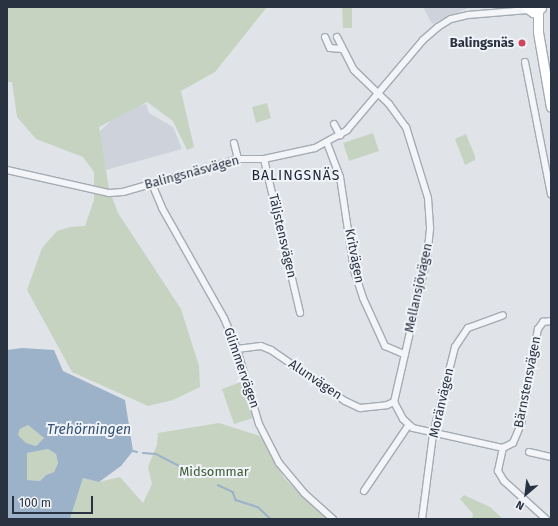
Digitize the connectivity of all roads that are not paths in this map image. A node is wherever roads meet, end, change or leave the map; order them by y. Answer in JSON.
{"nodes":[{"id":1,"x":516,"y":7,"type":"edge"},
{"id":2,"x":533,"y":9,"type":"edge"},
{"id":3,"x":479,"y":10,"type":"edge"},
{"id":4,"x":492,"y":13,"type":"junction"},
{"id":5,"x":325,"y":37,"type":"dead end"},
{"id":6,"x":337,"y":37,"type":"dead end"},
{"id":7,"x":342,"y":49,"type":"junction"},
{"id":8,"x":525,"y":62,"type":"dead end"},
{"id":9,"x":378,"y":94,"type":"junction"},
{"id":10,"x":551,"y":107,"type":"edge"},
{"id":11,"x":334,"y":124,"type":"dead end"},
{"id":12,"x":340,"y":135,"type":"junction"},
{"id":13,"x":234,"y":143,"type":"dead end"},
{"id":14,"x":327,"y":143,"type":"junction"},
{"id":15,"x":238,"y":159,"type":"junction"},
{"id":16,"x":264,"y":159,"type":"junction"},
{"id":17,"x":7,"y":170,"type":"edge"},
{"id":18,"x":152,"y":184,"type":"junction"},
{"id":19,"x":551,"y":194,"type":"edge"},
{"id":20,"x":300,"y":313,"type":"dead end"},
{"id":21,"x":503,"y":315,"type":"dead end"},
{"id":22,"x":551,"y":321,"type":"edge"},
{"id":23,"x":237,"y":349,"type":"junction"},
{"id":24,"x":404,"y":354,"type":"junction"},
{"id":25,"x":394,"y":402,"type":"junction"},
{"id":26,"x":408,"y":426,"type":"junction"},
{"id":27,"x":433,"y":434,"type":"junction"},
{"id":28,"x":503,"y":448,"type":"junction"},
{"id":29,"x":529,"y":452,"type":"dead end"},
{"id":30,"x":551,"y":457,"type":"edge"},
{"id":31,"x":364,"y":491,"type":"dead end"},
{"id":32,"x":333,"y":519,"type":"edge"},
{"id":33,"x":422,"y":519,"type":"edge"},
{"id":34,"x":546,"y":519,"type":"edge"}],
"edges":[{"from":1,"to":4,"type":"street","name":"Balingsnäsvägen"},
{"from":2,"to":4,"type":"street","name":"Balingsnäsvägen"},
{"from":2,"to":10,"type":"main road"},
{"from":3,"to":4,"type":"street","name":"Balingsnäsvägen"},
{"from":3,"to":9,"type":"street","name":"Balingsnäsvägen"},
{"from":5,"to":7,"type":"street"},
{"from":6,"to":7,"type":"street","name":"Mellansjövägen"},
{"from":7,"to":9,"type":"street","name":"Mellansjövägen"},
{"from":8,"to":19,"type":"street"},
{"from":9,"to":12,"type":"street","name":"Balingsnäsvägen"},
{"from":9,"to":24,"type":"street","name":"Mellansjövägen"},
{"from":11,"to":12,"type":"street"},
{"from":12,"to":14,"type":"street","name":"Balingsnäsvägen"},
{"from":13,"to":15,"type":"street"},
{"from":14,"to":16,"type":"street","name":"Balingsnäsvägen"},
{"from":14,"to":24,"type":"street","name":"Kritvägen"},
{"from":15,"to":16,"type":"street","name":"Balingsnäsvägen"},
{"from":15,"to":18,"type":"street","name":"Balingsnäsvägen"},
{"from":16,"to":20,"type":"street","name":"Täljstensvägen"},
{"from":17,"to":18,"type":"street","name":"Balingsnäsvägen"},
{"from":18,"to":23,"type":"street","name":"Glimmervägen"},
{"from":21,"to":27,"type":"street","name":"Moränvägen"},
{"from":22,"to":28,"type":"street","name":"Bärnstensvägen"},
{"from":23,"to":25,"type":"street","name":"Alunvägen"},
{"from":23,"to":32,"type":"street","name":"Glimmervägen"},
{"from":24,"to":25,"type":"street","name":"Mellansjövägen"},
{"from":25,"to":26,"type":"street"},
{"from":26,"to":27,"type":"street"},
{"from":26,"to":31,"type":"street"},
{"from":27,"to":28,"type":"street"},
{"from":27,"to":33,"type":"street","name":"Moränvägen"},
{"from":28,"to":34,"type":"street"},
{"from":29,"to":30,"type":"street"}]}
